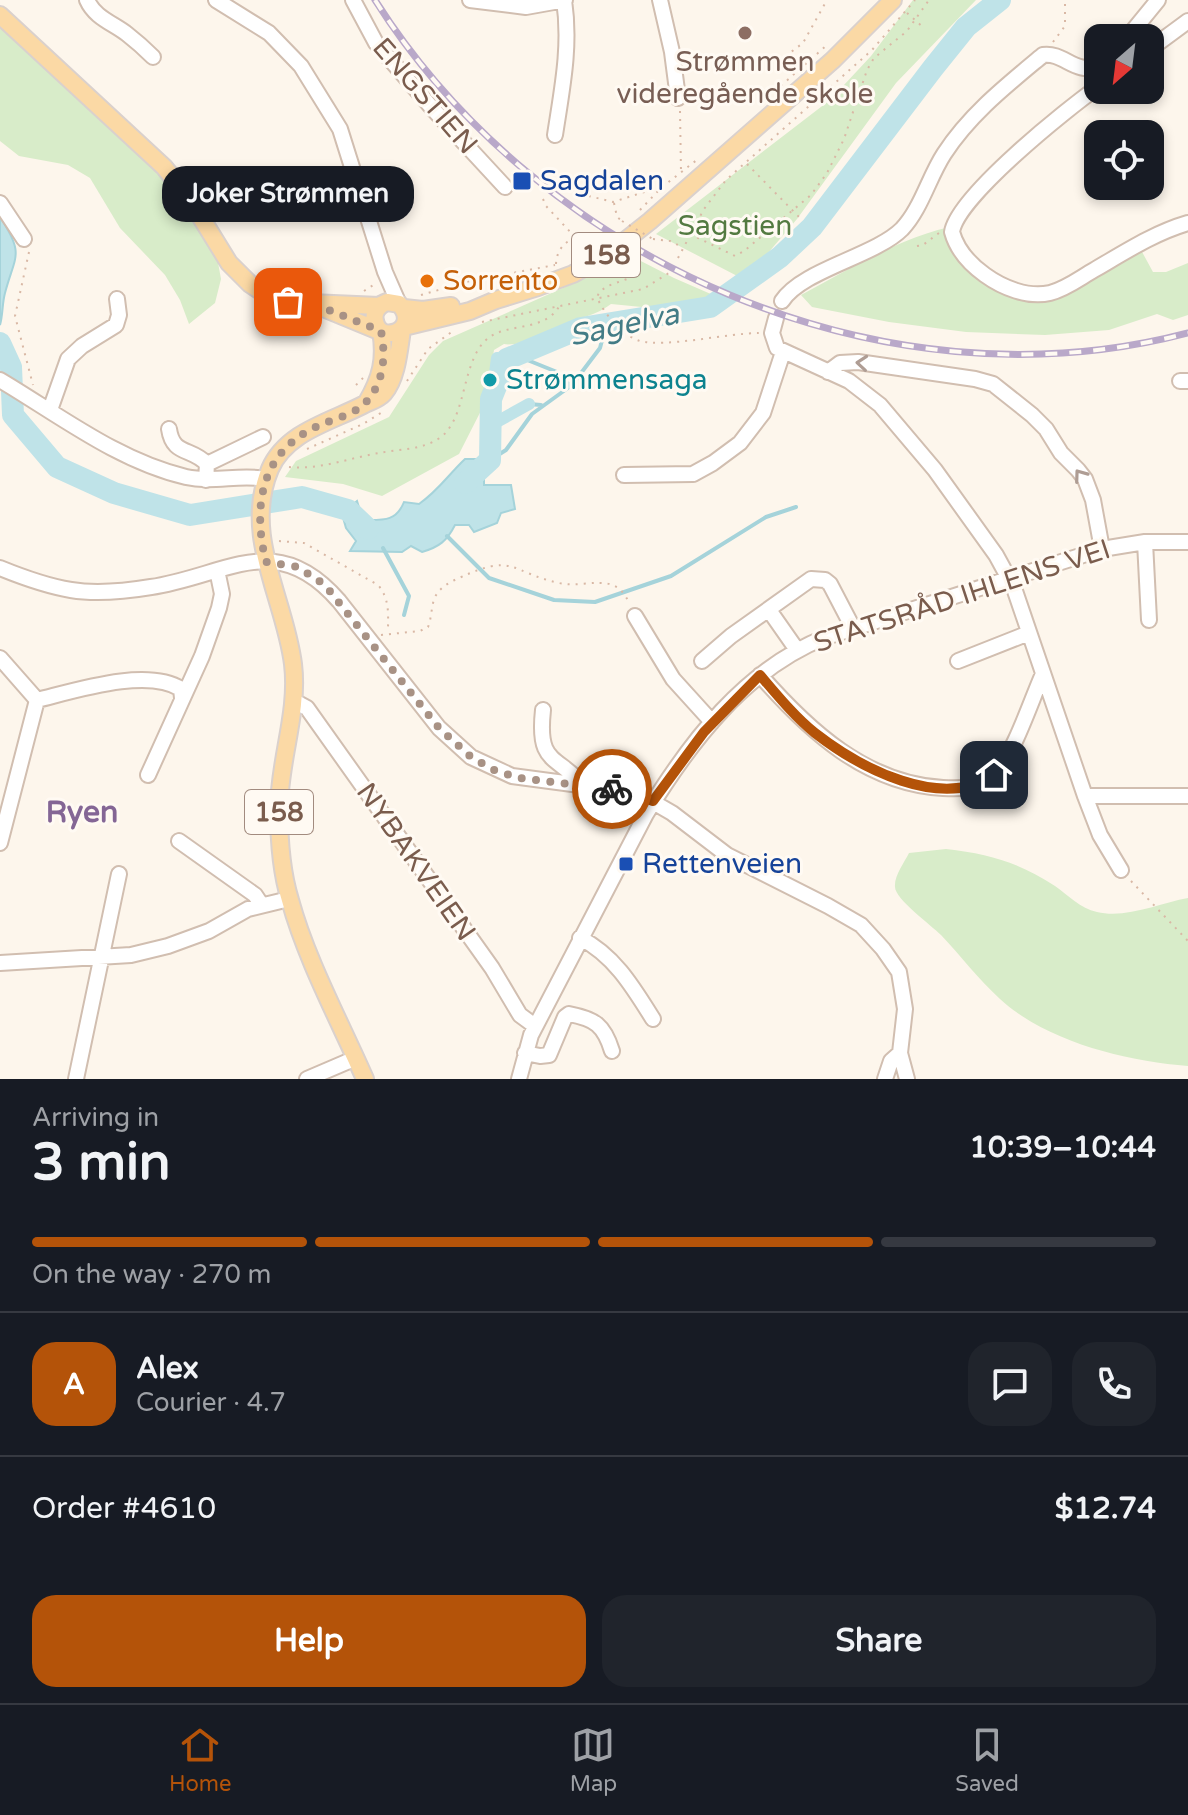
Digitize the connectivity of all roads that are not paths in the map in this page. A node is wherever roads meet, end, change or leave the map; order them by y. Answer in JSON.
{"nodes":[{"id":1,"x":87,"y":0,"type":"edge"},
{"id":2,"x":216,"y":0,"type":"edge"},
{"id":3,"x":353,"y":0,"type":"edge"},
{"id":4,"x":470,"y":0,"type":"edge"},
{"id":5,"x":564,"y":0,"type":"edge"},
{"id":6,"x":660,"y":0,"type":"edge"},
{"id":7,"x":893,"y":0,"type":"edge"},
{"id":8,"x":1158,"y":0,"type":"edge"},
{"id":9,"x":0,"y":15,"type":"edge"},
{"id":10,"x":1188,"y":21,"type":"edge"},
{"id":11,"x":1138,"y":24,"type":"edge"},
{"id":12,"x":1164,"y":39,"type":"edge"},
{"id":13,"x":153,"y":57,"type":"dead end"},
{"id":14,"x":1084,"y":69,"type":"edge"},
{"id":15,"x":678,"y":98,"type":"road end"},
{"id":16,"x":1084,"y":98,"type":"edge"},
{"id":17,"x":555,"y":135,"type":"dead end"},
{"id":18,"x":505,"y":187,"type":"dead end"},
{"id":19,"x":0,"y":203,"type":"edge"},
{"id":20,"x":1188,"y":223,"type":"edge"},
{"id":21,"x":24,"y":239,"type":"road end"},
{"id":22,"x":117,"y":299,"type":"dead end"},
{"id":23,"x":496,"y":300,"type":"junction"},
{"id":24,"x":782,"y":301,"type":"dead end"},
{"id":25,"x":314,"y":304,"type":"junction"},
{"id":26,"x":391,"y":305,"type":"junction"},
{"id":27,"x":776,"y":318,"type":"dead end"},
{"id":28,"x":403,"y":328,"type":"junction"},
{"id":29,"x":381,"y":331,"type":"junction"},
{"id":30,"x":783,"y":352,"type":"junction"},
{"id":31,"x":828,"y":372,"type":"junction"},
{"id":32,"x":0,"y":380,"type":"edge"},
{"id":33,"x":366,"y":403,"type":"junction"},
{"id":34,"x":50,"y":410,"type":"junction"},
{"id":35,"x":169,"y":429,"type":"dead end"},
{"id":36,"x":263,"y":437,"type":"dead end"},
{"id":37,"x":207,"y":464,"type":"junction"},
{"id":38,"x":624,"y":475,"type":"dead end"},
{"id":39,"x":206,"y":480,"type":"junction"},
{"id":40,"x":265,"y":486,"type":"junction"},
{"id":41,"x":1145,"y":542,"type":"junction"},
{"id":42,"x":1188,"y":542,"type":"edge"},
{"id":43,"x":1102,"y":549,"type":"junction"},
{"id":44,"x":266,"y":562,"type":"junction"},
{"id":45,"x":0,"y":568,"type":"edge"},
{"id":46,"x":217,"y":570,"type":"junction"},
{"id":47,"x":1010,"y":577,"type":"junction"},
{"id":48,"x":769,"y":610,"type":"junction"},
{"id":49,"x":635,"y":616,"type":"road end"},
{"id":50,"x":1149,"y":620,"type":"dead end"},
{"id":51,"x":853,"y":628,"type":"junction"},
{"id":52,"x":1029,"y":633,"type":"junction"},
{"id":53,"x":797,"y":650,"type":"junction"},
{"id":54,"x":0,"y":658,"type":"edge"},
{"id":55,"x":702,"y":661,"type":"dead end"},
{"id":56,"x":958,"y":661,"type":"dead end"},
{"id":57,"x":760,"y":675,"type":"junction"},
{"id":58,"x":1042,"y":676,"type":"junction"},
{"id":59,"x":182,"y":698,"type":"junction"},
{"id":60,"x":37,"y":700,"type":"junction"},
{"id":61,"x":294,"y":701,"type":"junction"},
{"id":62,"x":543,"y":710,"type":"dead end"},
{"id":63,"x":712,"y":722,"type":"junction"},
{"id":64,"x":148,"y":775,"type":"dead end"},
{"id":65,"x":584,"y":786,"type":"junction"},
{"id":66,"x":1085,"y":796,"type":"junction"},
{"id":67,"x":1188,"y":796,"type":"edge"},
{"id":68,"x":653,"y":801,"type":"junction"},
{"id":69,"x":179,"y":841,"type":"dead end"},
{"id":70,"x":0,"y":843,"type":"edge"},
{"id":71,"x":1121,"y":870,"type":"road end"},
{"id":72,"x":119,"y":874,"type":"dead end"},
{"id":73,"x":289,"y":899,"type":"junction"},
{"id":74,"x":261,"y":904,"type":"junction"},
{"id":75,"x":580,"y":938,"type":"junction"},
{"id":76,"x":101,"y":958,"type":"junction"},
{"id":77,"x":0,"y":963,"type":"edge"},
{"id":78,"x":653,"y":1019,"type":"dead end"},
{"id":79,"x":535,"y":1026,"type":"junction"},
{"id":80,"x":612,"y":1051,"type":"dead end"},
{"id":81,"x":525,"y":1053,"type":"junction"},
{"id":82,"x":900,"y":1053,"type":"junction"},
{"id":83,"x":356,"y":1058,"type":"junction"},
{"id":84,"x":76,"y":1079,"type":"edge"},
{"id":85,"x":307,"y":1079,"type":"edge"},
{"id":86,"x":365,"y":1079,"type":"edge"},
{"id":87,"x":519,"y":1079,"type":"edge"},
{"id":88,"x":885,"y":1079,"type":"edge"},
{"id":89,"x":907,"y":1079,"type":"edge"}],
"edges":[{"from":1,"to":13,"type":"street"},
{"from":2,"to":26,"type":"street"},
{"from":3,"to":18,"type":"street","name":"ENGSTIEN"},
{"from":4,"to":5,"type":"street"},
{"from":5,"to":17,"type":"street"},
{"from":6,"to":15,"type":"street"},
{"from":7,"to":23,"type":"main road","number":"158"},
{"from":8,"to":11,"type":"street"},
{"from":9,"to":25,"type":"main road"},
{"from":10,"to":12,"type":"street"},
{"from":14,"to":24,"type":"street"},
{"from":16,"to":20,"type":"street"},
{"from":19,"to":21,"type":"street"},
{"from":22,"to":34,"type":"street"},
{"from":23,"to":26,"type":"main road","number":"158"},
{"from":23,"to":28,"type":"main road","number":"158"},
{"from":25,"to":26,"type":"main road"},
{"from":25,"to":29,"type":"main road"},
{"from":26,"to":28,"type":"main road"},
{"from":26,"to":29,"type":"main road"},
{"from":27,"to":30,"type":"street"},
{"from":28,"to":29,"type":"main road","number":"158"},
{"from":28,"to":33,"type":"main road"},
{"from":29,"to":33,"type":"main road"},
{"from":30,"to":31,"type":"street"},
{"from":30,"to":38,"type":"street"},
{"from":43,"to":31,"type":"street","one_way":true},
{"from":31,"to":47,"type":"street"},
{"from":32,"to":34,"type":"street"},
{"from":33,"to":40,"type":"main road"},
{"from":34,"to":39,"type":"street"},
{"from":35,"to":37,"type":"street"},
{"from":36,"to":37,"type":"street"},
{"from":37,"to":39,"type":"street"},
{"from":39,"to":40,"type":"street"},
{"from":40,"to":44,"type":"main road","number":"158"},
{"from":41,"to":42,"type":"street","name":"STATSRÅD IHLENS VEI"},
{"from":41,"to":43,"type":"street","name":"STATSRÅD IHLENS VEI"},
{"from":41,"to":50,"type":"street"},
{"from":43,"to":47,"type":"street","name":"STATSRÅD IHLENS VEI"},
{"from":44,"to":46,"type":"street"},
{"from":44,"to":61,"type":"main road","number":"158"},
{"from":44,"to":65,"type":"street"},
{"from":45,"to":46,"type":"street"},
{"from":46,"to":59,"type":"street"},
{"from":47,"to":51,"type":"street","name":"STATSRÅD IHLENS VEI"},
{"from":47,"to":52,"type":"street"},
{"from":48,"to":51,"type":"street"},
{"from":48,"to":53,"type":"street"},
{"from":48,"to":55,"type":"street"},
{"from":49,"to":63,"type":"street"},
{"from":51,"to":53,"type":"street","name":"STATSRÅD IHLENS VEI"},
{"from":52,"to":56,"type":"street"},
{"from":52,"to":58,"type":"street"},
{"from":53,"to":57,"type":"street","name":"STATSRÅD IHLENS VEI"},
{"from":54,"to":60,"type":"street"},
{"from":57,"to":58,"type":"street"},
{"from":57,"to":63,"type":"street","name":"STATSRÅD IHLENS VEI"},
{"from":58,"to":66,"type":"street"},
{"from":59,"to":60,"type":"street"},
{"from":59,"to":64,"type":"street"},
{"from":60,"to":70,"type":"street"},
{"from":61,"to":73,"type":"main road","number":"158"},
{"from":61,"to":79,"type":"street","name":"NYBAKVEIEN"},
{"from":62,"to":65,"type":"street"},
{"from":63,"to":68,"type":"street","name":"STATSRÅD IHLENS VEI"},
{"from":65,"to":68,"type":"street"},
{"from":66,"to":67,"type":"street"},
{"from":66,"to":71,"type":"street"},
{"from":68,"to":75,"type":"street","name":"STATSRÅD IHLENS VEI"},
{"from":68,"to":82,"type":"street"},
{"from":69,"to":74,"type":"street"},
{"from":72,"to":76,"type":"street"},
{"from":73,"to":74,"type":"street"},
{"from":73,"to":83,"type":"main road","number":"158"},
{"from":74,"to":76,"type":"street"},
{"from":75,"to":78,"type":"street"},
{"from":75,"to":79,"type":"street","name":"STATSRÅD IHLENS VEI"},
{"from":76,"to":77,"type":"street"},
{"from":76,"to":84,"type":"street"},
{"from":79,"to":81,"type":"street","name":"STATSRÅD IHLENS VEI"},
{"from":80,"to":81,"type":"street"},
{"from":81,"to":87,"type":"street","name":"STATSRÅD IHLENS VEI"},
{"from":82,"to":88,"type":"street"},
{"from":82,"to":89,"type":"street"},
{"from":83,"to":85,"type":"street"},
{"from":83,"to":86,"type":"main road","number":"158"}]}
